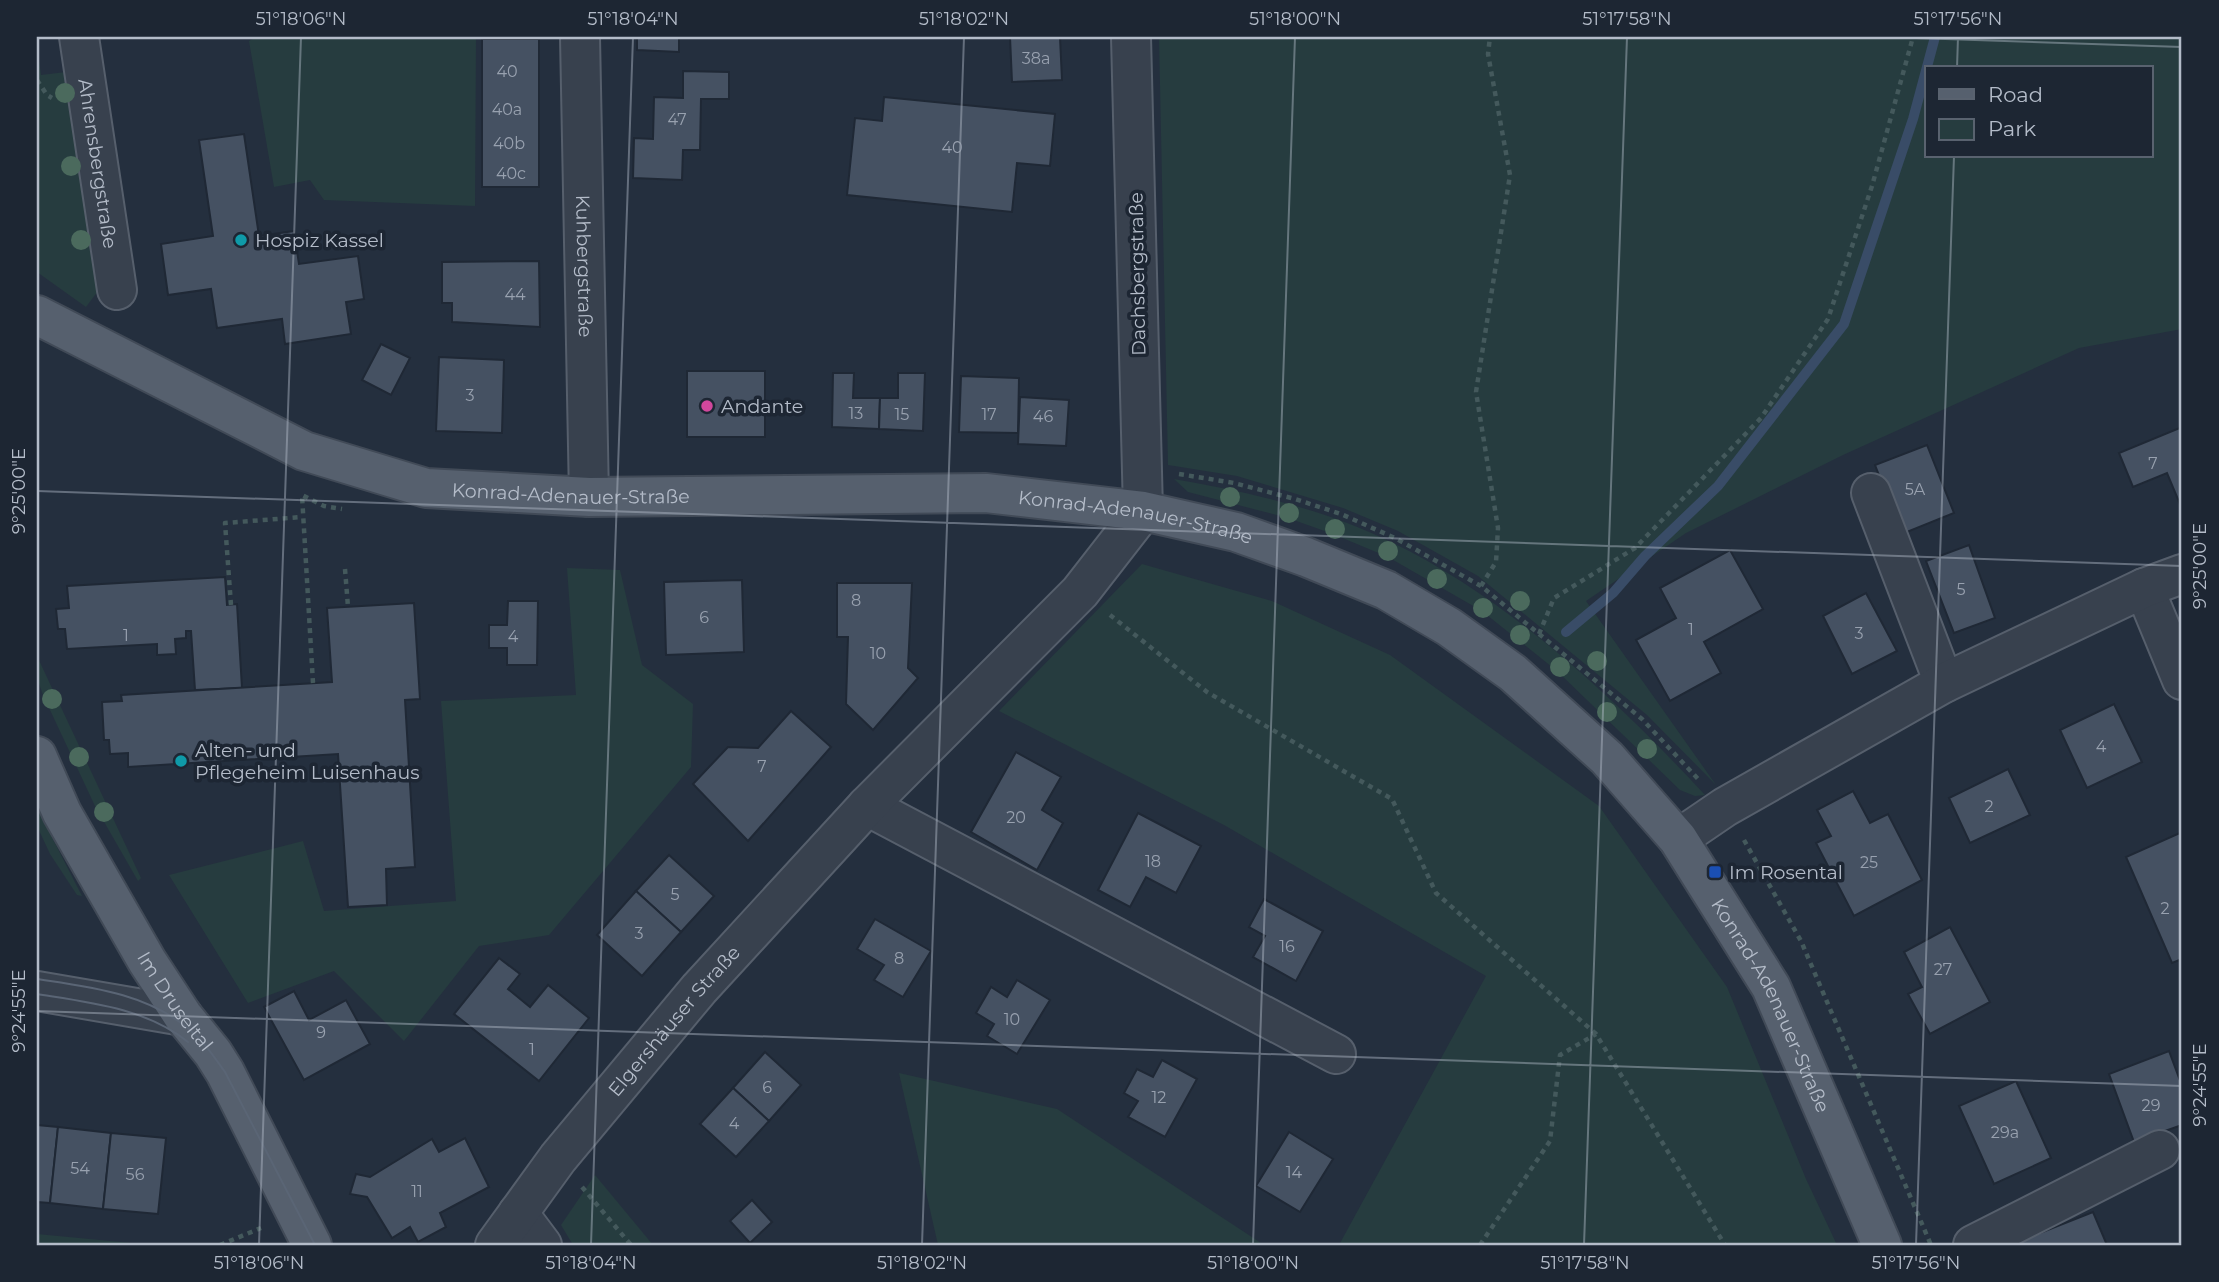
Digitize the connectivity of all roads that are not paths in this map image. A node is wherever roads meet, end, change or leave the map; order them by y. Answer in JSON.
{"nodes":[{"id":1,"x":79,"y":37,"type":"edge"},
{"id":2,"x":580,"y":37,"type":"edge"},
{"id":3,"x":1131,"y":37,"type":"edge"},
{"id":4,"x":117,"y":290,"type":"dead end"},
{"id":5,"x":37,"y":302,"type":"edge"},
{"id":6,"x":47,"y":327,"type":"edge"},
{"id":7,"x":1871,"y":493,"type":"dead end"},
{"id":8,"x":589,"y":497,"type":"junction"},
{"id":9,"x":1143,"y":511,"type":"junction"},
{"id":10,"x":2182,"y":574,"type":"edge"},
{"id":11,"x":2144,"y":588,"type":"junction"},
{"id":12,"x":2182,"y":680,"type":"edge"},
{"id":13,"x":1944,"y":683,"type":"junction"},
{"id":14,"x":37,"y":756,"type":"edge"},
{"id":15,"x":867,"y":806,"type":"junction"},
{"id":16,"x":1678,"y":839,"type":"junction"},
{"id":17,"x":37,"y":991,"type":"edge"},
{"id":18,"x":183,"y":1016,"type":"junction"},
{"id":19,"x":1336,"y":1054,"type":"dead end"},
{"id":20,"x":2160,"y":1150,"type":"dead end"},
{"id":21,"x":521,"y":1229,"type":"edge"},
{"id":22,"x":313,"y":1245,"type":"edge"},
{"id":23,"x":495,"y":1245,"type":"edge"},
{"id":24,"x":542,"y":1245,"type":"edge"},
{"id":25,"x":1882,"y":1245,"type":"edge"},
{"id":26,"x":1973,"y":1245,"type":"edge"}],
"edges":[{"from":1,"to":4,"type":"street","name":"Ahrensbergstraße"},
{"from":2,"to":8,"type":"street","name":"Kuhbergstraße"},
{"from":3,"to":9,"type":"street","name":"Dachsbergstraße"},
{"from":5,"to":6,"type":"main road","name":"Konrad-Adenauer-Straße"},
{"from":6,"to":8,"type":"main road","name":"Konrad-Adenauer-Straße"},
{"from":7,"to":13,"type":"street"},
{"from":8,"to":9,"type":"main road","name":"Konrad-Adenauer-Straße"},
{"from":9,"to":15,"type":"street","name":"Elgershäuser Straße"},
{"from":9,"to":16,"type":"main road","name":"Konrad-Adenauer-Straße"},
{"from":10,"to":11,"type":"street"},
{"from":11,"to":12,"type":"street"},
{"from":11,"to":13,"type":"street"},
{"from":13,"to":16,"type":"street"},
{"from":14,"to":18,"type":"main road","name":"Im Druseltal"},
{"from":15,"to":19,"type":"street"},
{"from":15,"to":21,"type":"street","name":"Elgershäuser Straße"},
{"from":16,"to":25,"type":"main road","name":"Konrad-Adenauer-Straße"},
{"from":17,"to":18,"type":"street"},
{"from":18,"to":22,"type":"main road","name":"Im Druseltal"},
{"from":20,"to":26,"type":"street"},
{"from":21,"to":23,"type":"street","name":"Elgershäuser Straße"},
{"from":21,"to":24,"type":"street"}]}
